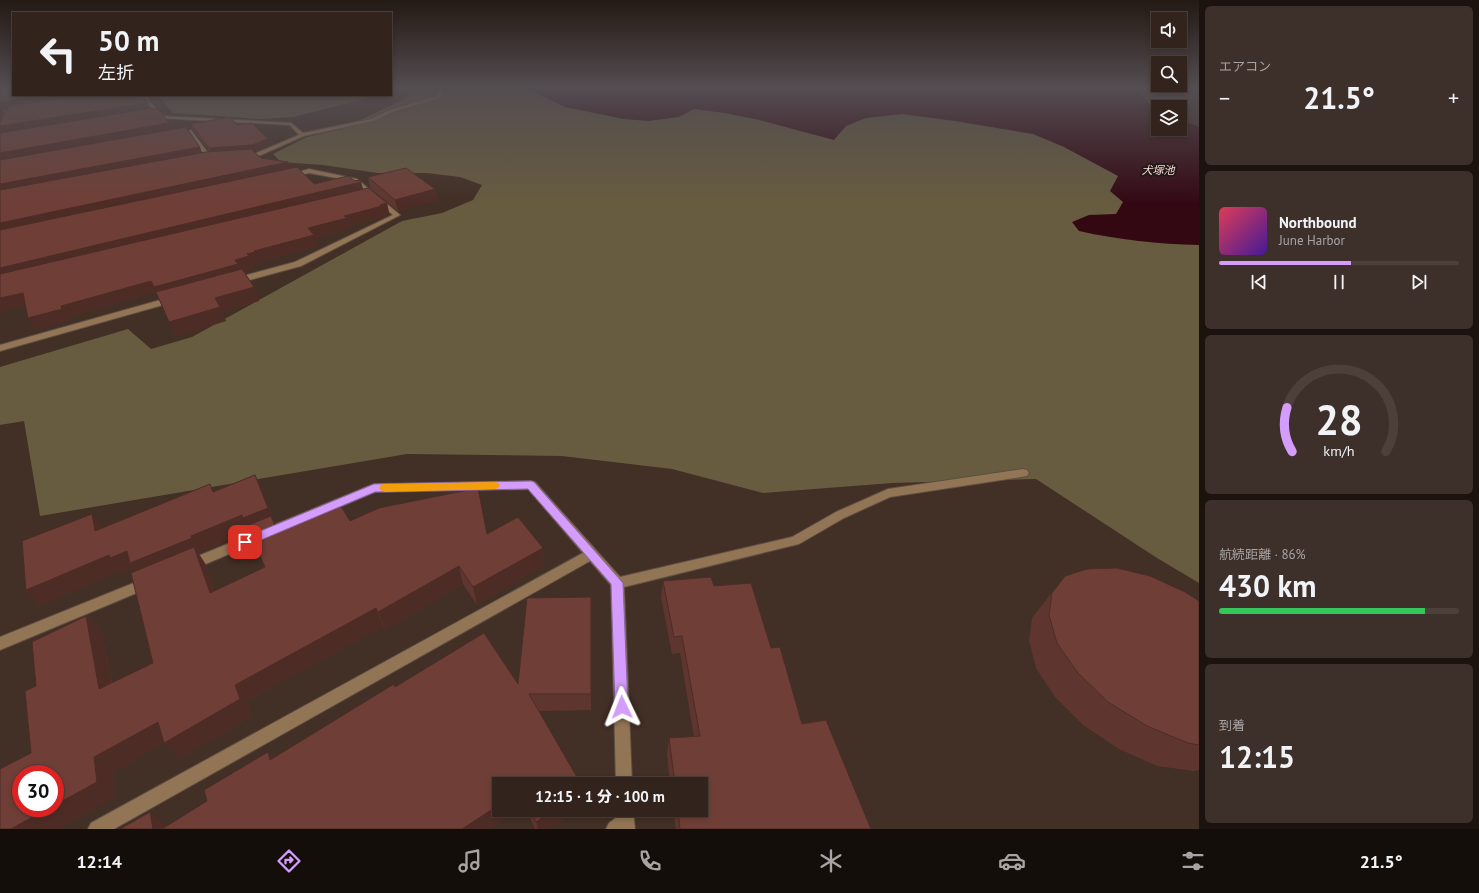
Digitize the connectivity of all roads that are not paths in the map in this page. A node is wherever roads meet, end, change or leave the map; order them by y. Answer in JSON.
{"nodes":[{"id":1,"x":187,"y":127,"type":"edge"},
{"id":2,"x":293,"y":127,"type":"edge"},
{"id":3,"x":341,"y":127,"type":"edge"},
{"id":4,"x":191,"y":132,"type":"junction"},
{"id":5,"x":302,"y":135,"type":"junction"},
{"id":6,"x":168,"y":136,"type":"edge"},
{"id":7,"x":256,"y":155,"type":"junction"},
{"id":8,"x":248,"y":156,"type":"edge"},
{"id":9,"x":216,"y":157,"type":"edge"},
{"id":10,"x":208,"y":158,"type":"junction"},
{"id":11,"x":201,"y":159,"type":"edge"},
{"id":12,"x":261,"y":160,"type":"edge"},
{"id":13,"x":290,"y":170,"type":"edge"},
{"id":14,"x":309,"y":171,"type":"junction"},
{"id":15,"x":286,"y":176,"type":"edge"},
{"id":16,"x":229,"y":283,"type":"edge"},
{"id":17,"x":183,"y":296,"type":"edge"},
{"id":18,"x":0,"y":348,"type":"edge"},
{"id":19,"x":1023,"y":473,"type":"dead end"},
{"id":20,"x":591,"y":554,"type":"junction"},
{"id":21,"x":176,"y":571,"type":"edge"},
{"id":22,"x":154,"y":580,"type":"edge"},
{"id":23,"x":617,"y":583,"type":"junction"},
{"id":24,"x":0,"y":644,"type":"edge"},
{"id":25,"x":624,"y":777,"type":"edge"},
{"id":26,"x":97,"y":829,"type":"edge"}],
"edges":[{"from":1,"to":4,"type":"street"},
{"from":2,"to":5,"type":"street"},
{"from":3,"to":5,"type":"street"},
{"from":4,"to":6,"type":"street"},
{"from":4,"to":10,"type":"street"},
{"from":5,"to":7,"type":"street"},
{"from":7,"to":8,"type":"street"},
{"from":7,"to":12,"type":"street"},
{"from":9,"to":10,"type":"street"},
{"from":10,"to":11,"type":"street"},
{"from":13,"to":14,"type":"street"},
{"from":14,"to":15,"type":"street"},
{"from":14,"to":16,"type":"street"},
{"from":17,"to":18,"type":"street"},
{"from":19,"to":23,"type":"street"},
{"from":20,"to":21,"type":"street"},
{"from":20,"to":23,"type":"street"},
{"from":20,"to":26,"type":"street"},
{"from":22,"to":24,"type":"street"},
{"from":23,"to":25,"type":"street"}]}
